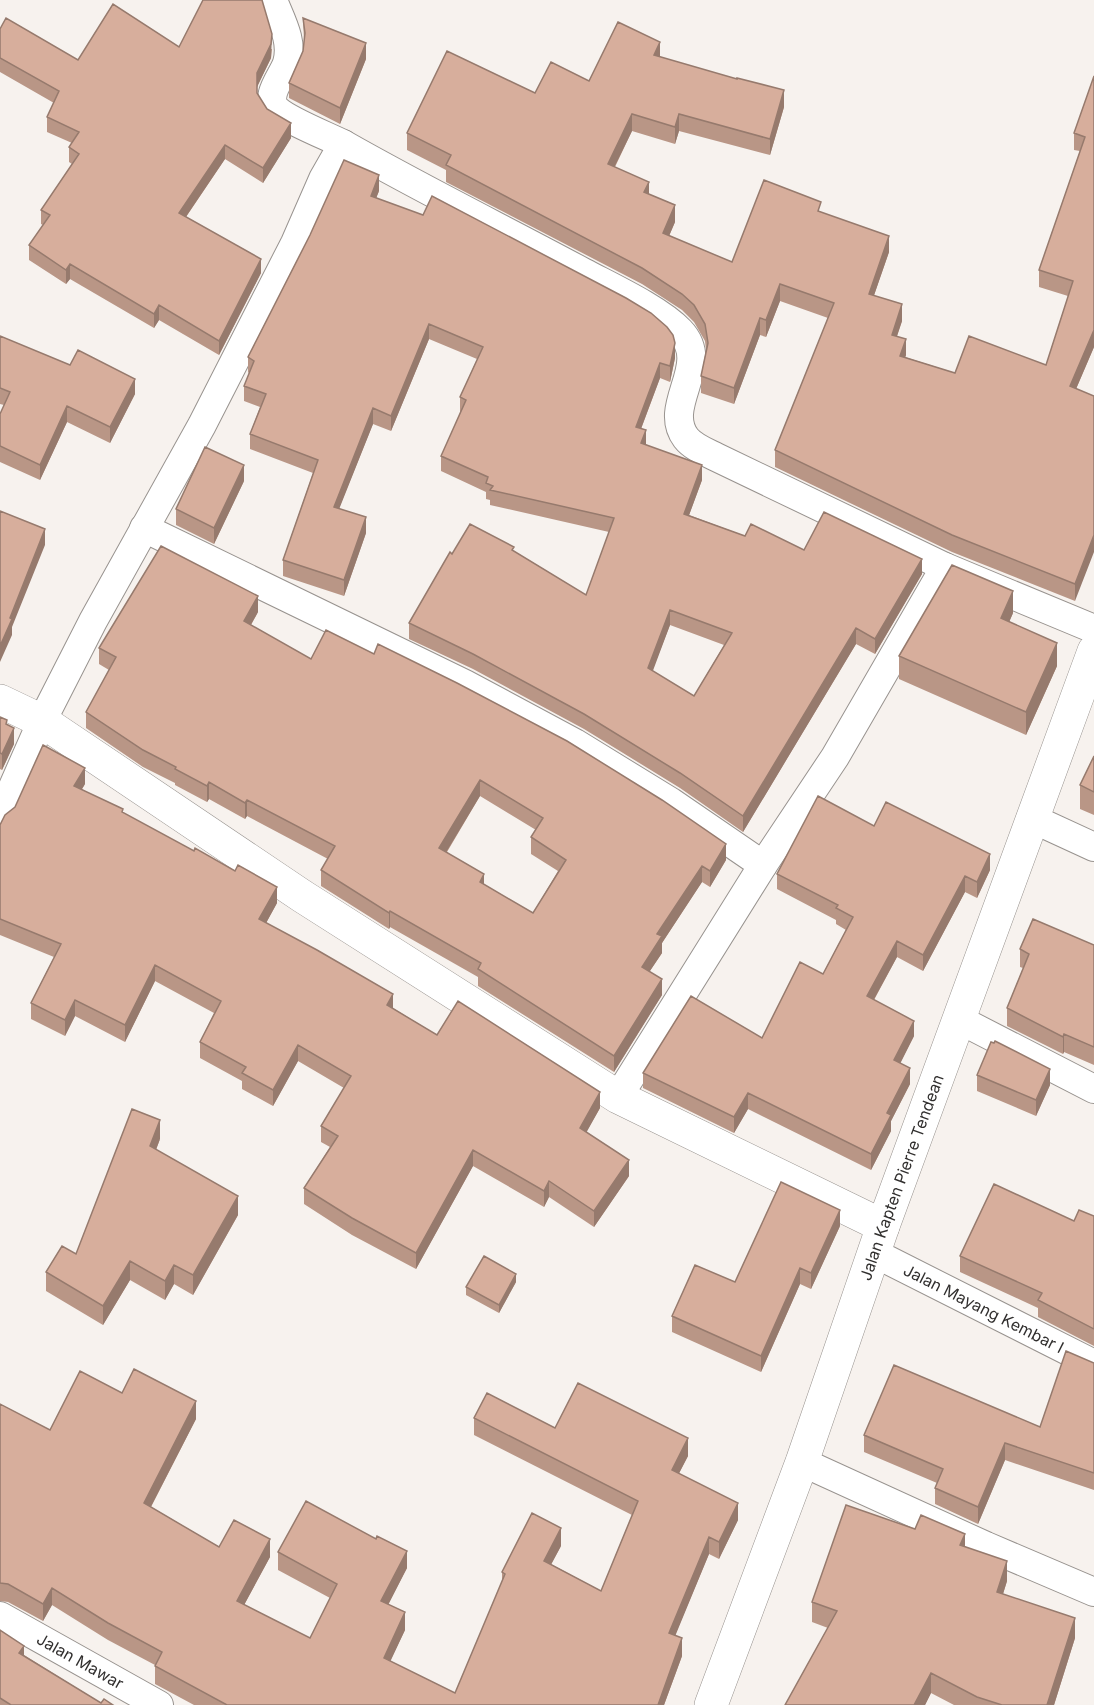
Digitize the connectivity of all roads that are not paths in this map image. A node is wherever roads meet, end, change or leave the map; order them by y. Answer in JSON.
{"nodes":[{"id":1,"x":275,"y":5,"type":"dead end"},
{"id":2,"x":343,"y":144,"type":"junction"},
{"id":3,"x":144,"y":528,"type":"junction"},
{"id":4,"x":945,"y":567,"type":"junction"},
{"id":5,"x":1094,"y":629,"type":"edge"},
{"id":6,"x":1094,"y":651,"type":"edge"},
{"id":7,"x":0,"y":701,"type":"edge"},
{"id":8,"x":42,"y":721,"type":"junction"},
{"id":9,"x":0,"y":816,"type":"edge"},
{"id":10,"x":1031,"y":818,"type":"junction"},
{"id":11,"x":1094,"y":847,"type":"edge"},
{"id":12,"x":763,"y":865,"type":"junction"},
{"id":13,"x":958,"y":1019,"type":"junction"},
{"id":14,"x":1094,"y":1089,"type":"edge"},
{"id":15,"x":618,"y":1097,"type":"junction"},
{"id":16,"x":878,"y":1239,"type":"junction"},
{"id":17,"x":1094,"y":1364,"type":"edge"},
{"id":18,"x":802,"y":1462,"type":"junction"},
{"id":19,"x":1094,"y":1592,"type":"edge"},
{"id":20,"x":0,"y":1616,"type":"edge"},
{"id":21,"x":159,"y":1705,"type":"edge"},
{"id":22,"x":711,"y":1705,"type":"edge"}],
"edges":[{"from":1,"to":2,"type":"street"},
{"from":2,"to":3,"type":"street"},
{"from":2,"to":4,"type":"street"},
{"from":3,"to":8,"type":"street"},
{"from":3,"to":12,"type":"street"},
{"from":4,"to":5,"type":"street"},
{"from":4,"to":12,"type":"street"},
{"from":6,"to":10,"type":"main road","name":"Jalan Kapten Pierre Tendean"},
{"from":7,"to":8,"type":"main road"},
{"from":8,"to":9,"type":"street"},
{"from":8,"to":15,"type":"main road"},
{"from":10,"to":11,"type":"street"},
{"from":10,"to":13,"type":"main road","name":"Jalan Kapten Pierre Tendean"},
{"from":12,"to":15,"type":"street"},
{"from":13,"to":14,"type":"street"},
{"from":13,"to":16,"type":"main road","name":"Jalan Kapten Pierre Tendean"},
{"from":15,"to":16,"type":"main road"},
{"from":16,"to":17,"type":"street","name":"Jalan Mayang Kembar I"},
{"from":16,"to":18,"type":"main road","name":"Jalan Kapten Pierre Tendean"},
{"from":18,"to":19,"type":"street"},
{"from":18,"to":22,"type":"main road","name":"Jalan Kapten Pierre Tendean"},
{"from":20,"to":21,"type":"street","name":"Jalan Mawar"}]}
